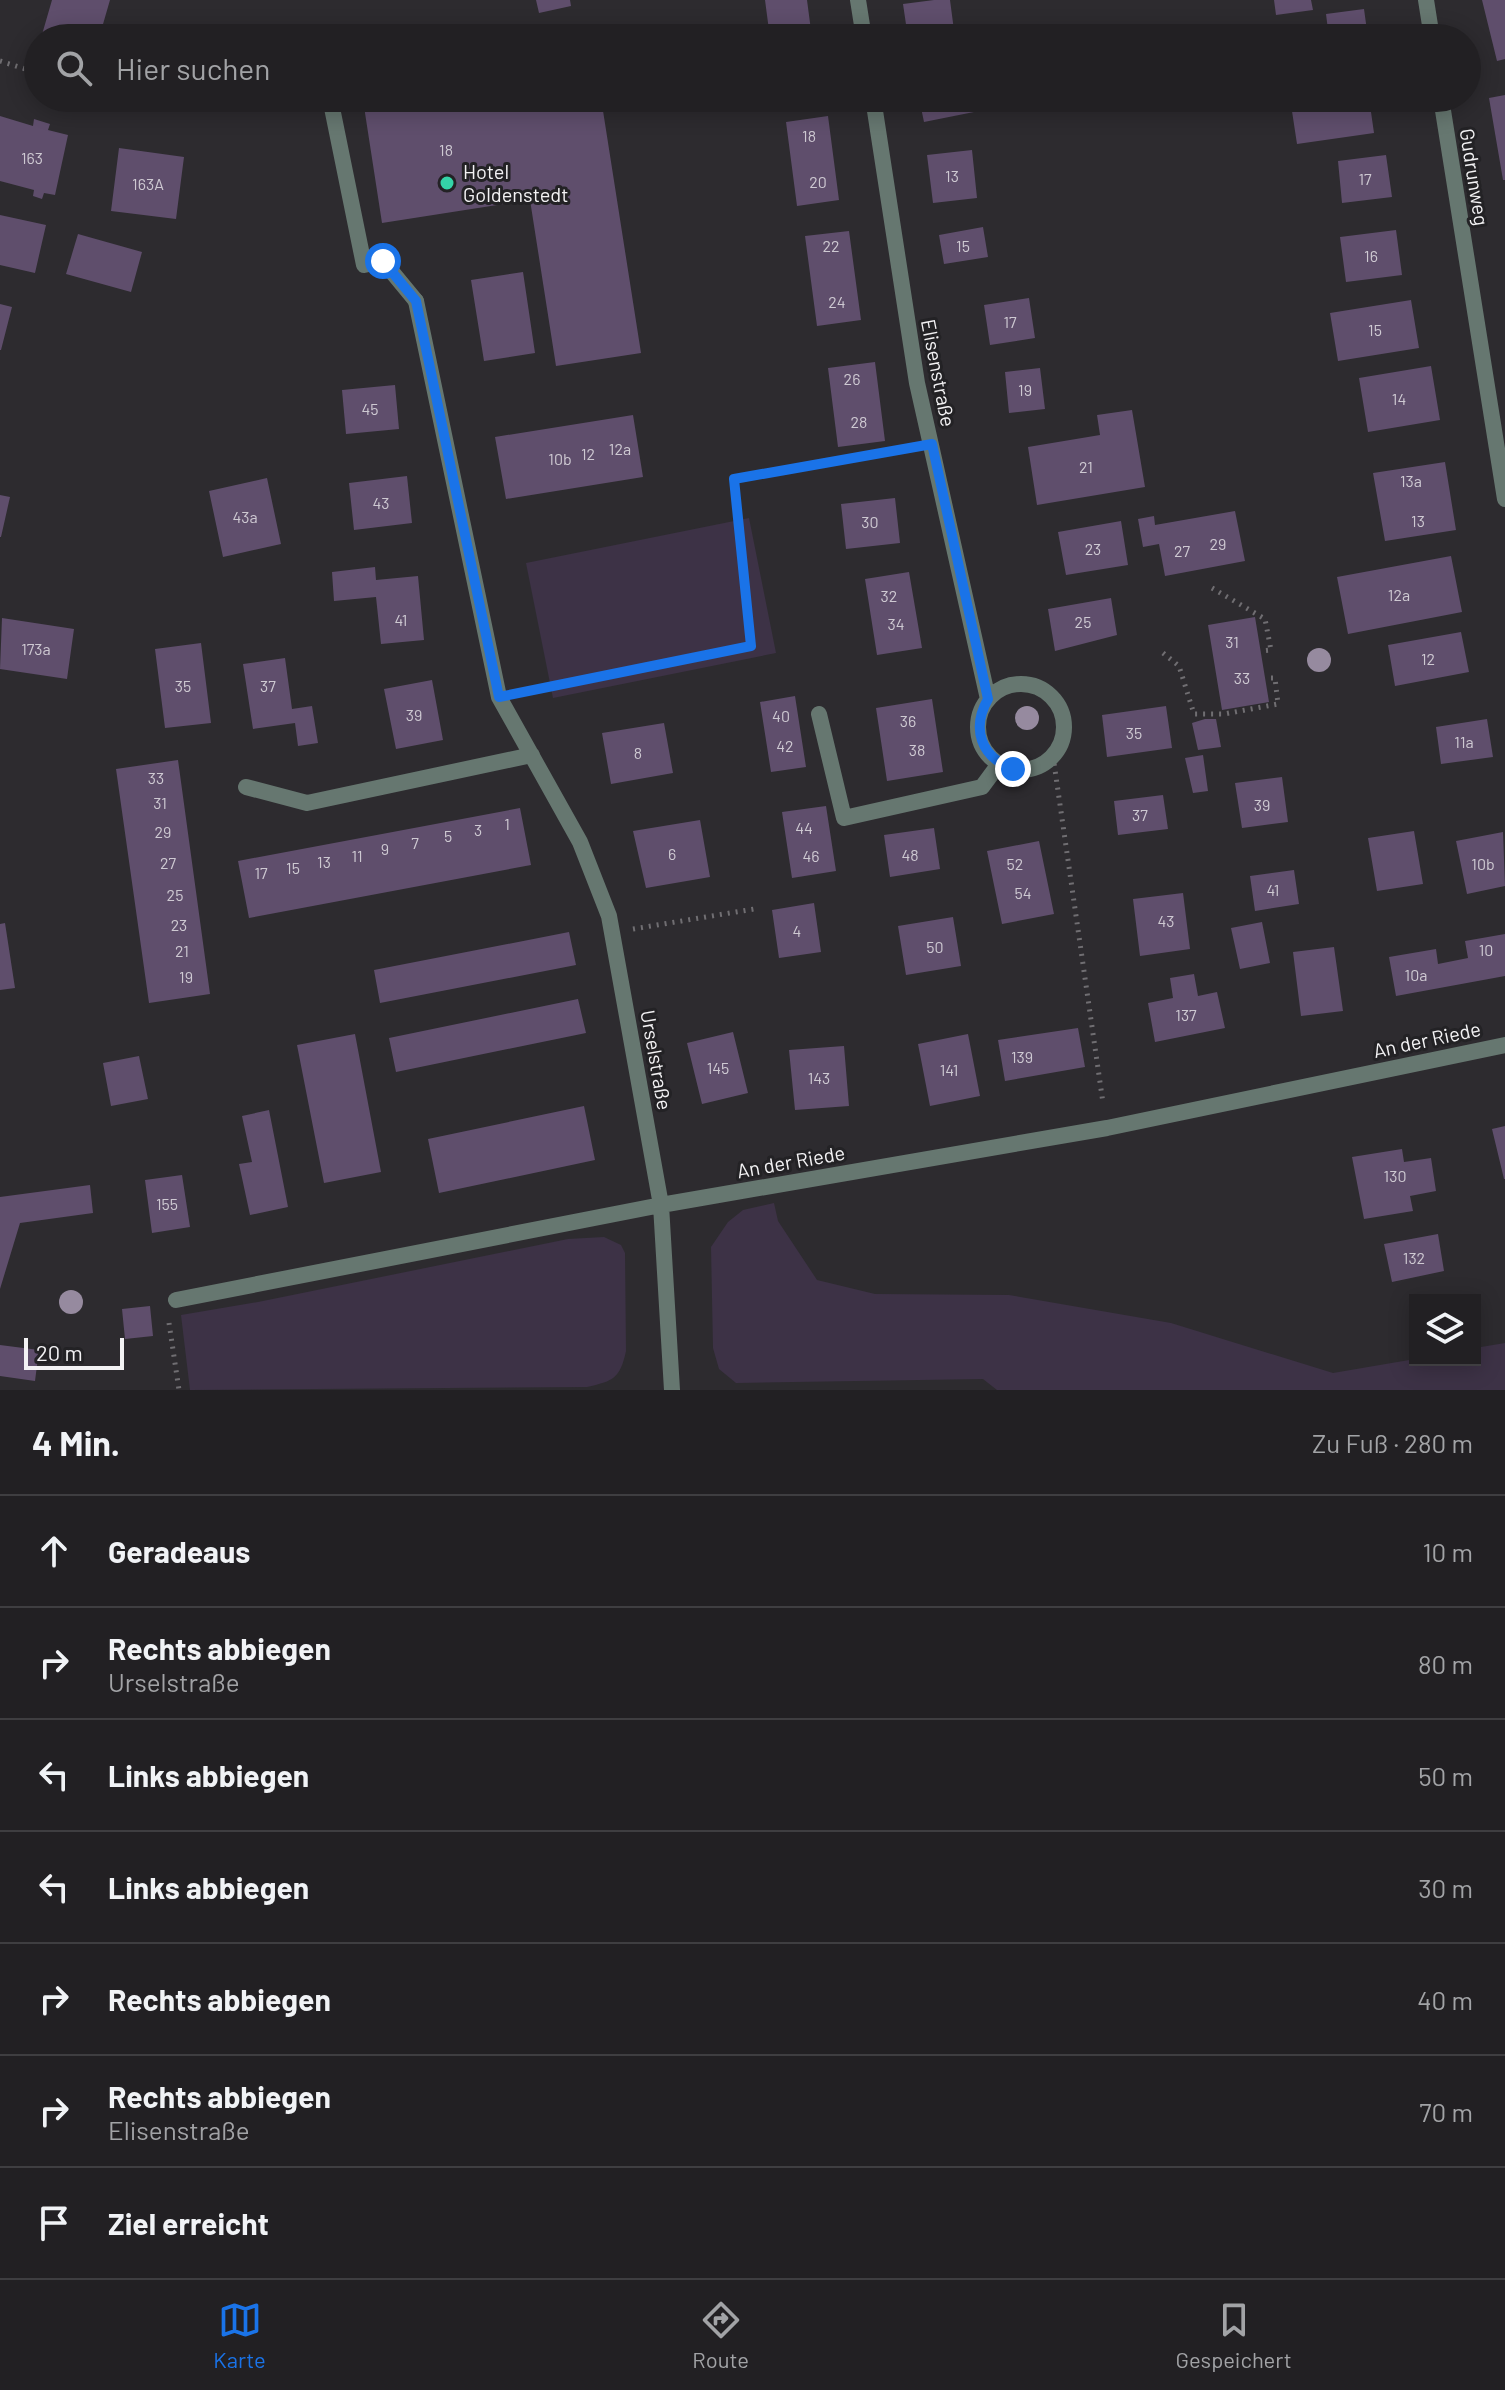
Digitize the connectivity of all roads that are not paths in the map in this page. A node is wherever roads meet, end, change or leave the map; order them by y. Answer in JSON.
{"nodes":[{"id":1,"x":858,"y":0,"type":"edge"},
{"id":2,"x":1426,"y":0,"type":"edge"},
{"id":3,"x":862,"y":24,"type":"edge"},
{"id":4,"x":1430,"y":24,"type":"edge"},
{"id":5,"x":333,"y":112,"type":"edge"},
{"id":6,"x":875,"y":112,"type":"edge"},
{"id":7,"x":1443,"y":112,"type":"edge"},
{"id":8,"x":1505,"y":499,"type":"edge"},
{"id":9,"x":988,"y":699,"type":"junction"},
{"id":10,"x":819,"y":714,"type":"dead end"},
{"id":11,"x":532,"y":755,"type":"junction"},
{"id":12,"x":999,"y":764,"type":"junction"},
{"id":13,"x":246,"y":787,"type":"dead end"},
{"id":14,"x":1505,"y":1045,"type":"edge"},
{"id":15,"x":661,"y":1205,"type":"junction"},
{"id":16,"x":176,"y":1300,"type":"road end"},
{"id":17,"x":672,"y":1390,"type":"edge"}],
"edges":[{"from":1,"to":3,"type":"street"},
{"from":2,"to":4,"type":"street"},
{"from":5,"to":11,"type":"street","name":"Urselstraße"},
{"from":6,"to":9,"type":"street","name":"Elisenstraße"},
{"from":7,"to":8,"type":"street","name":"Gudrunweg"},
{"from":9,"to":12,"type":"street","name":"Elisenstraße"},
{"from":9,"to":12,"type":"street"},
{"from":10,"to":12,"type":"street"},
{"from":11,"to":13,"type":"street"},
{"from":11,"to":15,"type":"street","name":"Urselstraße"},
{"from":14,"to":15,"type":"street","name":"An der Riede"},
{"from":15,"to":16,"type":"street","name":"An der Riede"},
{"from":15,"to":17,"type":"street","name":"Urselstraße"}]}
